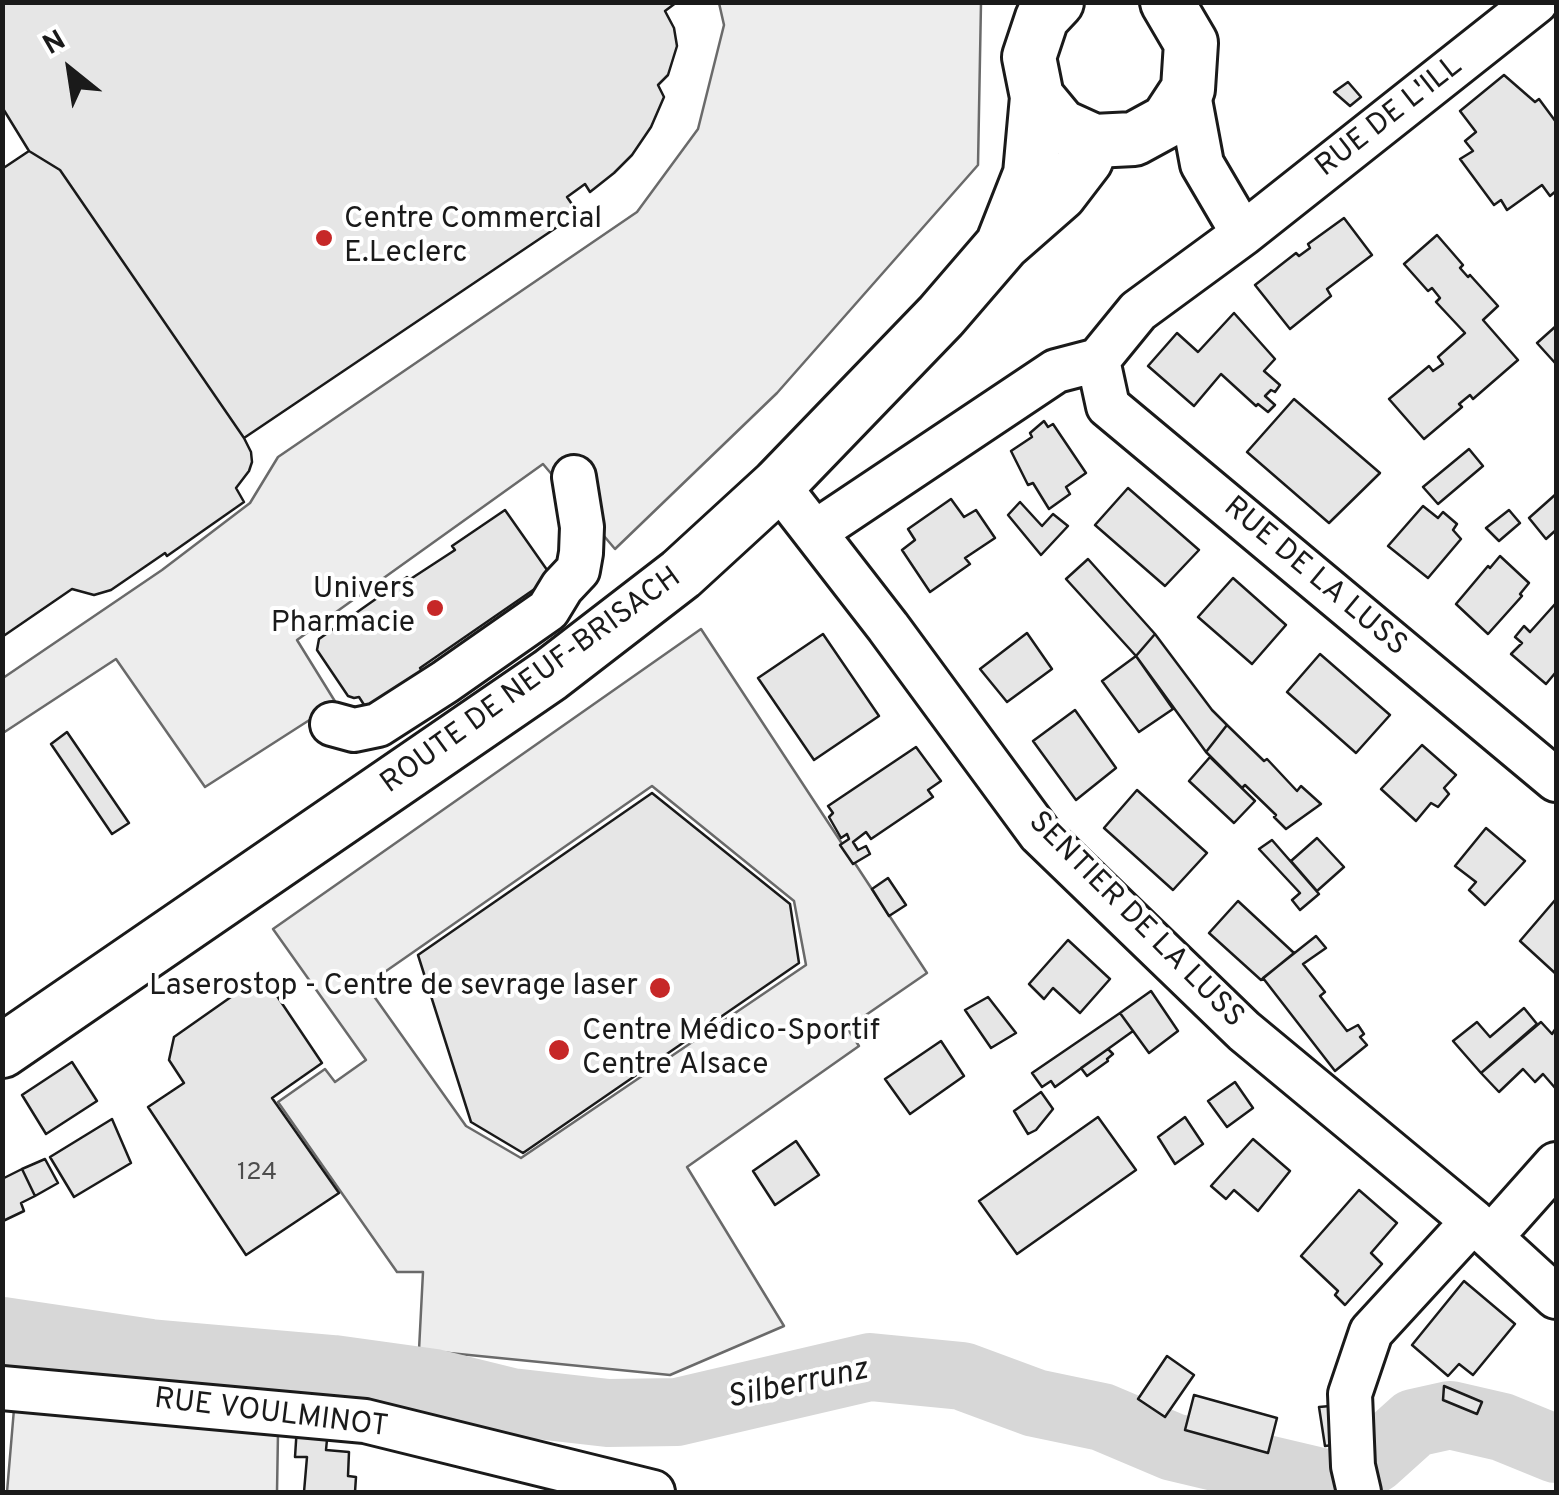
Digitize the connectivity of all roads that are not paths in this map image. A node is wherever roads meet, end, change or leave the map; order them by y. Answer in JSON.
{"nodes":[{"id":1,"x":1536,"y":2,"type":"edge"},
{"id":2,"x":1046,"y":8,"type":"edge"},
{"id":3,"x":1189,"y":34,"type":"edge"},
{"id":4,"x":1038,"y":97,"type":"junction"},
{"id":5,"x":1114,"y":140,"type":"junction"},
{"id":6,"x":1202,"y":164,"type":"junction"},
{"id":7,"x":1243,"y":234,"type":"junction"},
{"id":8,"x":1003,"y":244,"type":"junction"},
{"id":9,"x":1098,"y":360,"type":"junction"},
{"id":10,"x":574,"y":477,"type":"dead end"},
{"id":11,"x":778,"y":485,"type":"junction"},
{"id":12,"x":815,"y":532,"type":"junction"},
{"id":13,"x":332,"y":724,"type":"dead end"},
{"id":14,"x":1556,"y":780,"type":"edge"},
{"id":15,"x":2,"y":1051,"type":"edge"},
{"id":16,"x":1556,"y":1164,"type":"edge"},
{"id":17,"x":1482,"y":1229,"type":"junction"},
{"id":18,"x":1556,"y":1297,"type":"edge"},
{"id":19,"x":2,"y":1388,"type":"edge"},
{"id":20,"x":1356,"y":1479,"type":"edge"},
{"id":21,"x":653,"y":1492,"type":"edge"}],
"edges":[{"from":1,"to":7,"type":"street","name":"RUE DE L'ILL"},
{"from":2,"to":4,"type":"main road","name":"ROUTE DE NEUF-BRISACH"},
{"from":3,"to":5,"type":"main road"},
{"from":3,"to":6,"type":"street"},
{"from":4,"to":5,"type":"main road"},
{"from":4,"to":8,"type":"main road","name":"ROUTE DE NEUF-BRISACH"},
{"from":5,"to":6,"type":"street"},
{"from":5,"to":8,"type":"main road","name":"ROUTE DE NEUF-BRISACH"},
{"from":6,"to":7,"type":"street"},
{"from":7,"to":9,"type":"street","name":"RUE DE L'ILL"},
{"from":8,"to":11,"type":"main road","name":"ROUTE DE NEUF-BRISACH"},
{"from":9,"to":12,"type":"street"},
{"from":9,"to":14,"type":"street","name":"RUE DE LA LUSS"},
{"from":10,"to":13,"type":"street"},
{"from":11,"to":12,"type":"street","name":"SENTIER DE LA LUSS"},
{"from":11,"to":15,"type":"main road","name":"ROUTE DE NEUF-BRISACH"},
{"from":12,"to":17,"type":"street","name":"SENTIER DE LA LUSS"},
{"from":16,"to":17,"type":"street"},
{"from":17,"to":18,"type":"street","name":"SENTIER DE LA LUSS"},
{"from":17,"to":20,"type":"street"},
{"from":19,"to":21,"type":"street","name":"RUE VOULMINOT"}]}
